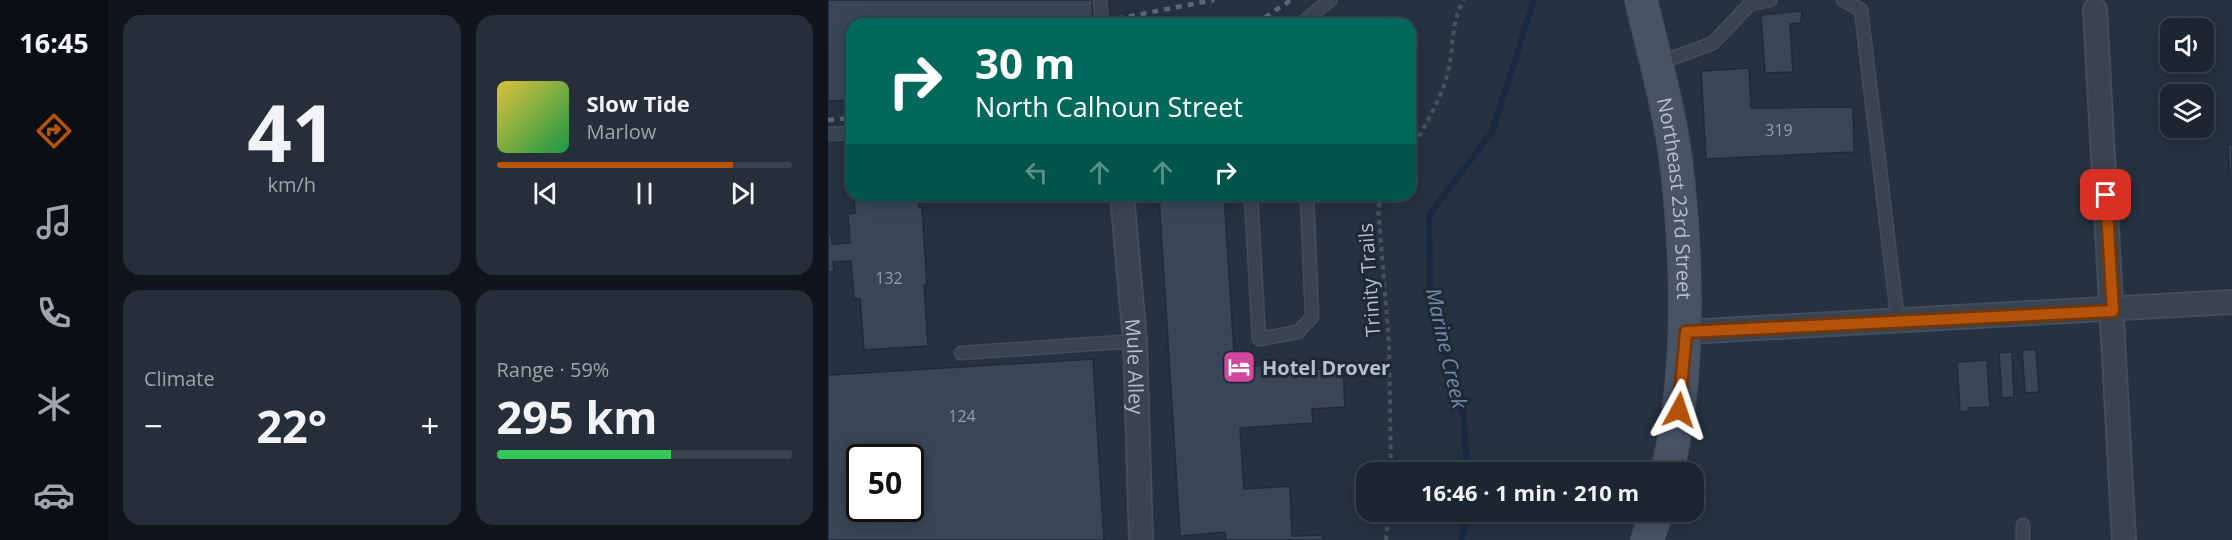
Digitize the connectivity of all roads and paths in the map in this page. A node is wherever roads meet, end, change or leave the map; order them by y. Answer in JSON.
{"nodes":[{"id":1,"x":1101,"y":0,"type":"edge"},
{"id":2,"x":1330,"y":0,"type":"edge"},
{"id":3,"x":1464,"y":0,"type":"edge"},
{"id":4,"x":1641,"y":0,"type":"edge"},
{"id":5,"x":1770,"y":0,"type":"edge"},
{"id":6,"x":1843,"y":0,"type":"edge"},
{"id":7,"x":2096,"y":10,"type":"dead end"},
{"id":8,"x":1102,"y":18,"type":"edge"},
{"id":9,"x":1308,"y":18,"type":"edge"},
{"id":10,"x":1653,"y":53,"type":"junction"},
{"id":11,"x":846,"y":133,"type":"edge"},
{"id":12,"x":828,"y":134,"type":"edge"},
{"id":13,"x":1416,"y":141,"type":"edge"},
{"id":14,"x":1123,"y":201,"type":"edge"},
{"id":15,"x":1251,"y":201,"type":"edge"},
{"id":16,"x":1306,"y":201,"type":"edge"},
{"id":17,"x":1382,"y":201,"type":"edge"},
{"id":18,"x":2232,"y":302,"type":"edge"},
{"id":19,"x":2113,"y":311,"type":"junction"},
{"id":20,"x":1898,"y":322,"type":"junction"},
{"id":21,"x":1686,"y":332,"type":"junction"},
{"id":22,"x":1135,"y":342,"type":"junction"},
{"id":23,"x":961,"y":353,"type":"dead end"},
{"id":24,"x":1391,"y":462,"type":"edge"},
{"id":25,"x":1670,"y":462,"type":"edge"},
{"id":26,"x":1387,"y":522,"type":"edge"},
{"id":27,"x":1653,"y":522,"type":"edge"},
{"id":28,"x":2023,"y":525,"type":"dead end"},
{"id":29,"x":1141,"y":540,"type":"edge"},
{"id":30,"x":1386,"y":540,"type":"edge"},
{"id":31,"x":1647,"y":540,"type":"edge"},
{"id":32,"x":2024,"y":540,"type":"edge"},
{"id":33,"x":2124,"y":540,"type":"edge"}],
"edges":[{"from":1,"to":8,"type":"lane"},
{"from":2,"to":9,"type":"lane"},
{"from":3,"to":13,"type":"path"},
{"from":4,"to":10,"type":"main road","name":"Northeast 23rd Street"},
{"from":5,"to":10,"type":"lane"},
{"from":6,"to":20,"type":"lane"},
{"from":7,"to":19,"type":"street"},
{"from":10,"to":21,"type":"main road","name":"Northeast 23rd Street"},
{"from":11,"to":12,"type":"lane"},
{"from":14,"to":22,"type":"street","name":"Mule Alley"},
{"from":15,"to":16,"type":"lane"},
{"from":17,"to":24,"type":"path","name":"Trinity Trails"},
{"from":18,"to":19,"type":"street"},
{"from":19,"to":20,"type":"street"},
{"from":19,"to":33,"type":"street"},
{"from":20,"to":21,"type":"street"},
{"from":21,"to":25,"type":"main road","name":"Northeast 23rd Street"},
{"from":22,"to":23,"type":"lane"},
{"from":22,"to":29,"type":"street","name":"Mule Alley"},
{"from":26,"to":30,"type":"path"},
{"from":27,"to":31,"type":"main road"},
{"from":28,"to":32,"type":"lane"}]}
